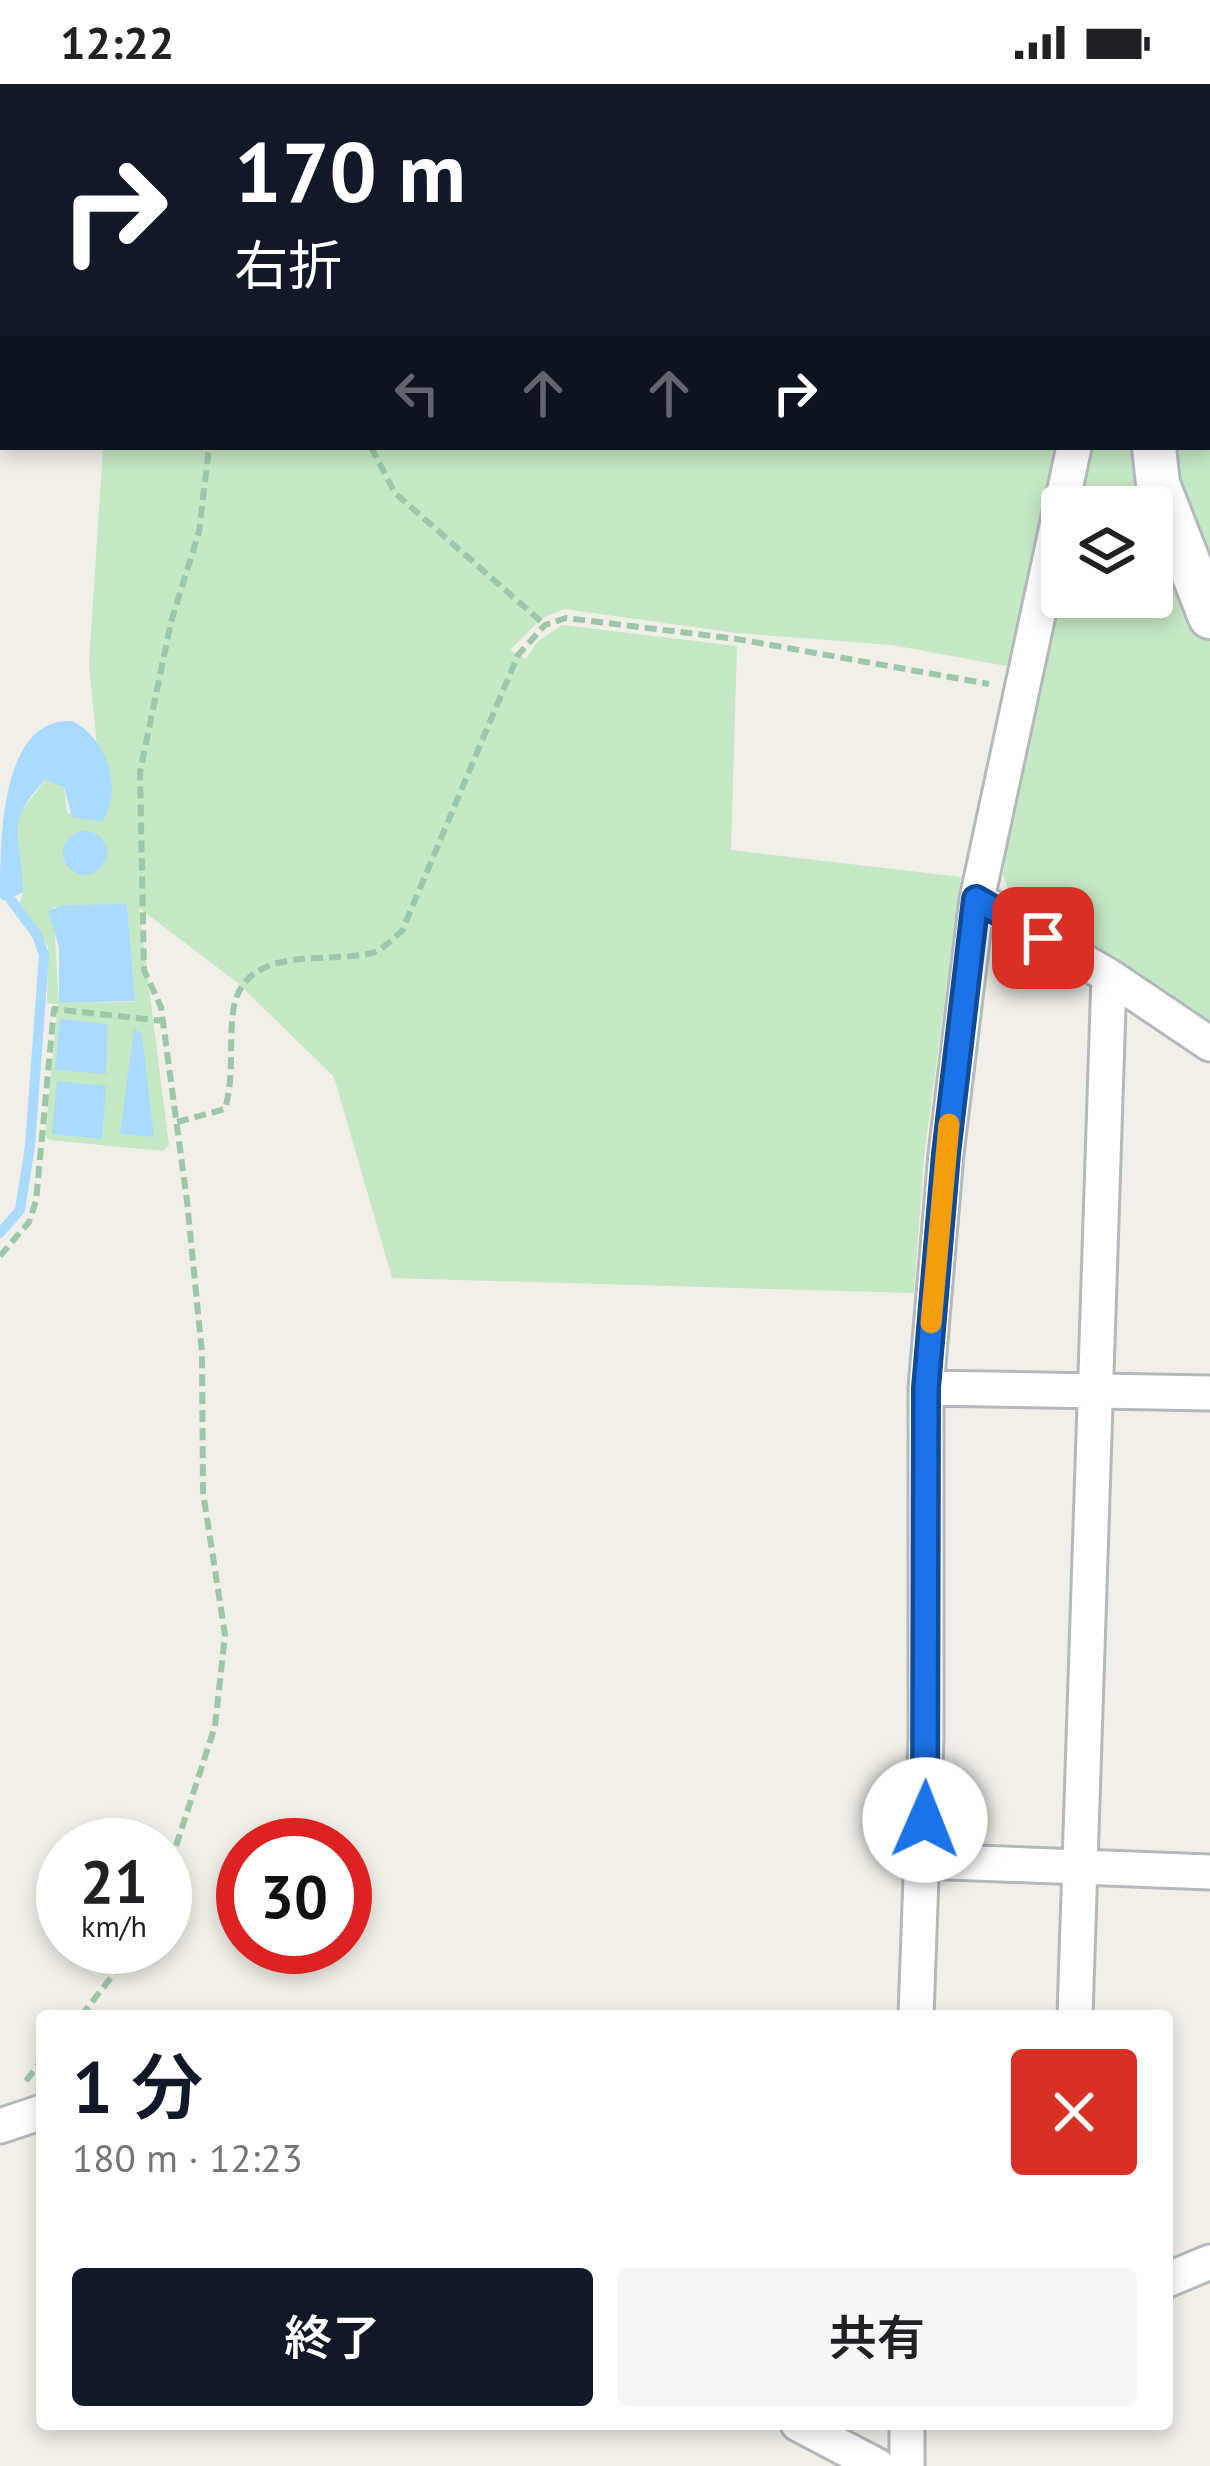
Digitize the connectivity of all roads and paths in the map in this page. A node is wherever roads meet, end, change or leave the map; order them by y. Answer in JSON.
{"nodes":[{"id":1,"x":209,"y":450,"type":"edge"},
{"id":2,"x":372,"y":450,"type":"edge"},
{"id":3,"x":1073,"y":450,"type":"edge"},
{"id":4,"x":1154,"y":450,"type":"edge"},
{"id":5,"x":1210,"y":617,"type":"edge"},
{"id":6,"x":545,"y":626,"type":"junction"},
{"id":7,"x":1022,"y":690,"type":"junction"},
{"id":8,"x":976,"y":899,"type":"junction"},
{"id":9,"x":1109,"y":976,"type":"junction"},
{"id":10,"x":163,"y":1021,"type":"junction"},
{"id":11,"x":1210,"y":1044,"type":"edge"},
{"id":12,"x":177,"y":1122,"type":"junction"},
{"id":13,"x":0,"y":1256,"type":"edge"},
{"id":14,"x":926,"y":1388,"type":"junction"},
{"id":15,"x":1096,"y":1389,"type":"junction"},
{"id":16,"x":1210,"y":1393,"type":"edge"},
{"id":17,"x":185,"y":1818,"type":"edge"},
{"id":18,"x":924,"y":1861,"type":"junction"},
{"id":19,"x":1080,"y":1867,"type":"junction"},
{"id":20,"x":1210,"y":1872,"type":"edge"},
{"id":21,"x":114,"y":1974,"type":"edge"},
{"id":22,"x":86,"y":2010,"type":"edge"},
{"id":23,"x":916,"y":2010,"type":"edge"},
{"id":24,"x":1075,"y":2010,"type":"edge"},
{"id":25,"x":36,"y":2114,"type":"edge"},
{"id":26,"x":0,"y":2126,"type":"edge"},
{"id":27,"x":1210,"y":2262,"type":"edge"},
{"id":28,"x":1173,"y":2277,"type":"edge"},
{"id":29,"x":809,"y":2430,"type":"edge"},
{"id":30,"x":907,"y":2430,"type":"edge"},
{"id":31,"x":878,"y":2466,"type":"edge"},
{"id":32,"x":907,"y":2466,"type":"edge"}],
"edges":[{"from":1,"to":10,"type":"path"},
{"from":2,"to":6,"type":"path"},
{"from":3,"to":7,"type":"street"},
{"from":4,"to":5,"type":"street"},
{"from":6,"to":7,"type":"path"},
{"from":6,"to":12,"type":"path"},
{"from":7,"to":8,"type":"street"},
{"from":8,"to":9,"type":"street"},
{"from":8,"to":14,"type":"street"},
{"from":9,"to":11,"type":"street"},
{"from":9,"to":15,"type":"street"},
{"from":10,"to":12,"type":"path"},
{"from":10,"to":13,"type":"path"},
{"from":12,"to":17,"type":"path"},
{"from":14,"to":15,"type":"street"},
{"from":14,"to":18,"type":"street"},
{"from":15,"to":16,"type":"street"},
{"from":15,"to":19,"type":"street"},
{"from":18,"to":19,"type":"street"},
{"from":18,"to":23,"type":"street"},
{"from":19,"to":20,"type":"street"},
{"from":19,"to":24,"type":"street"},
{"from":21,"to":22,"type":"path"},
{"from":25,"to":26,"type":"street"},
{"from":27,"to":28,"type":"street"},
{"from":29,"to":31,"type":"street"},
{"from":30,"to":32,"type":"street"}]}
